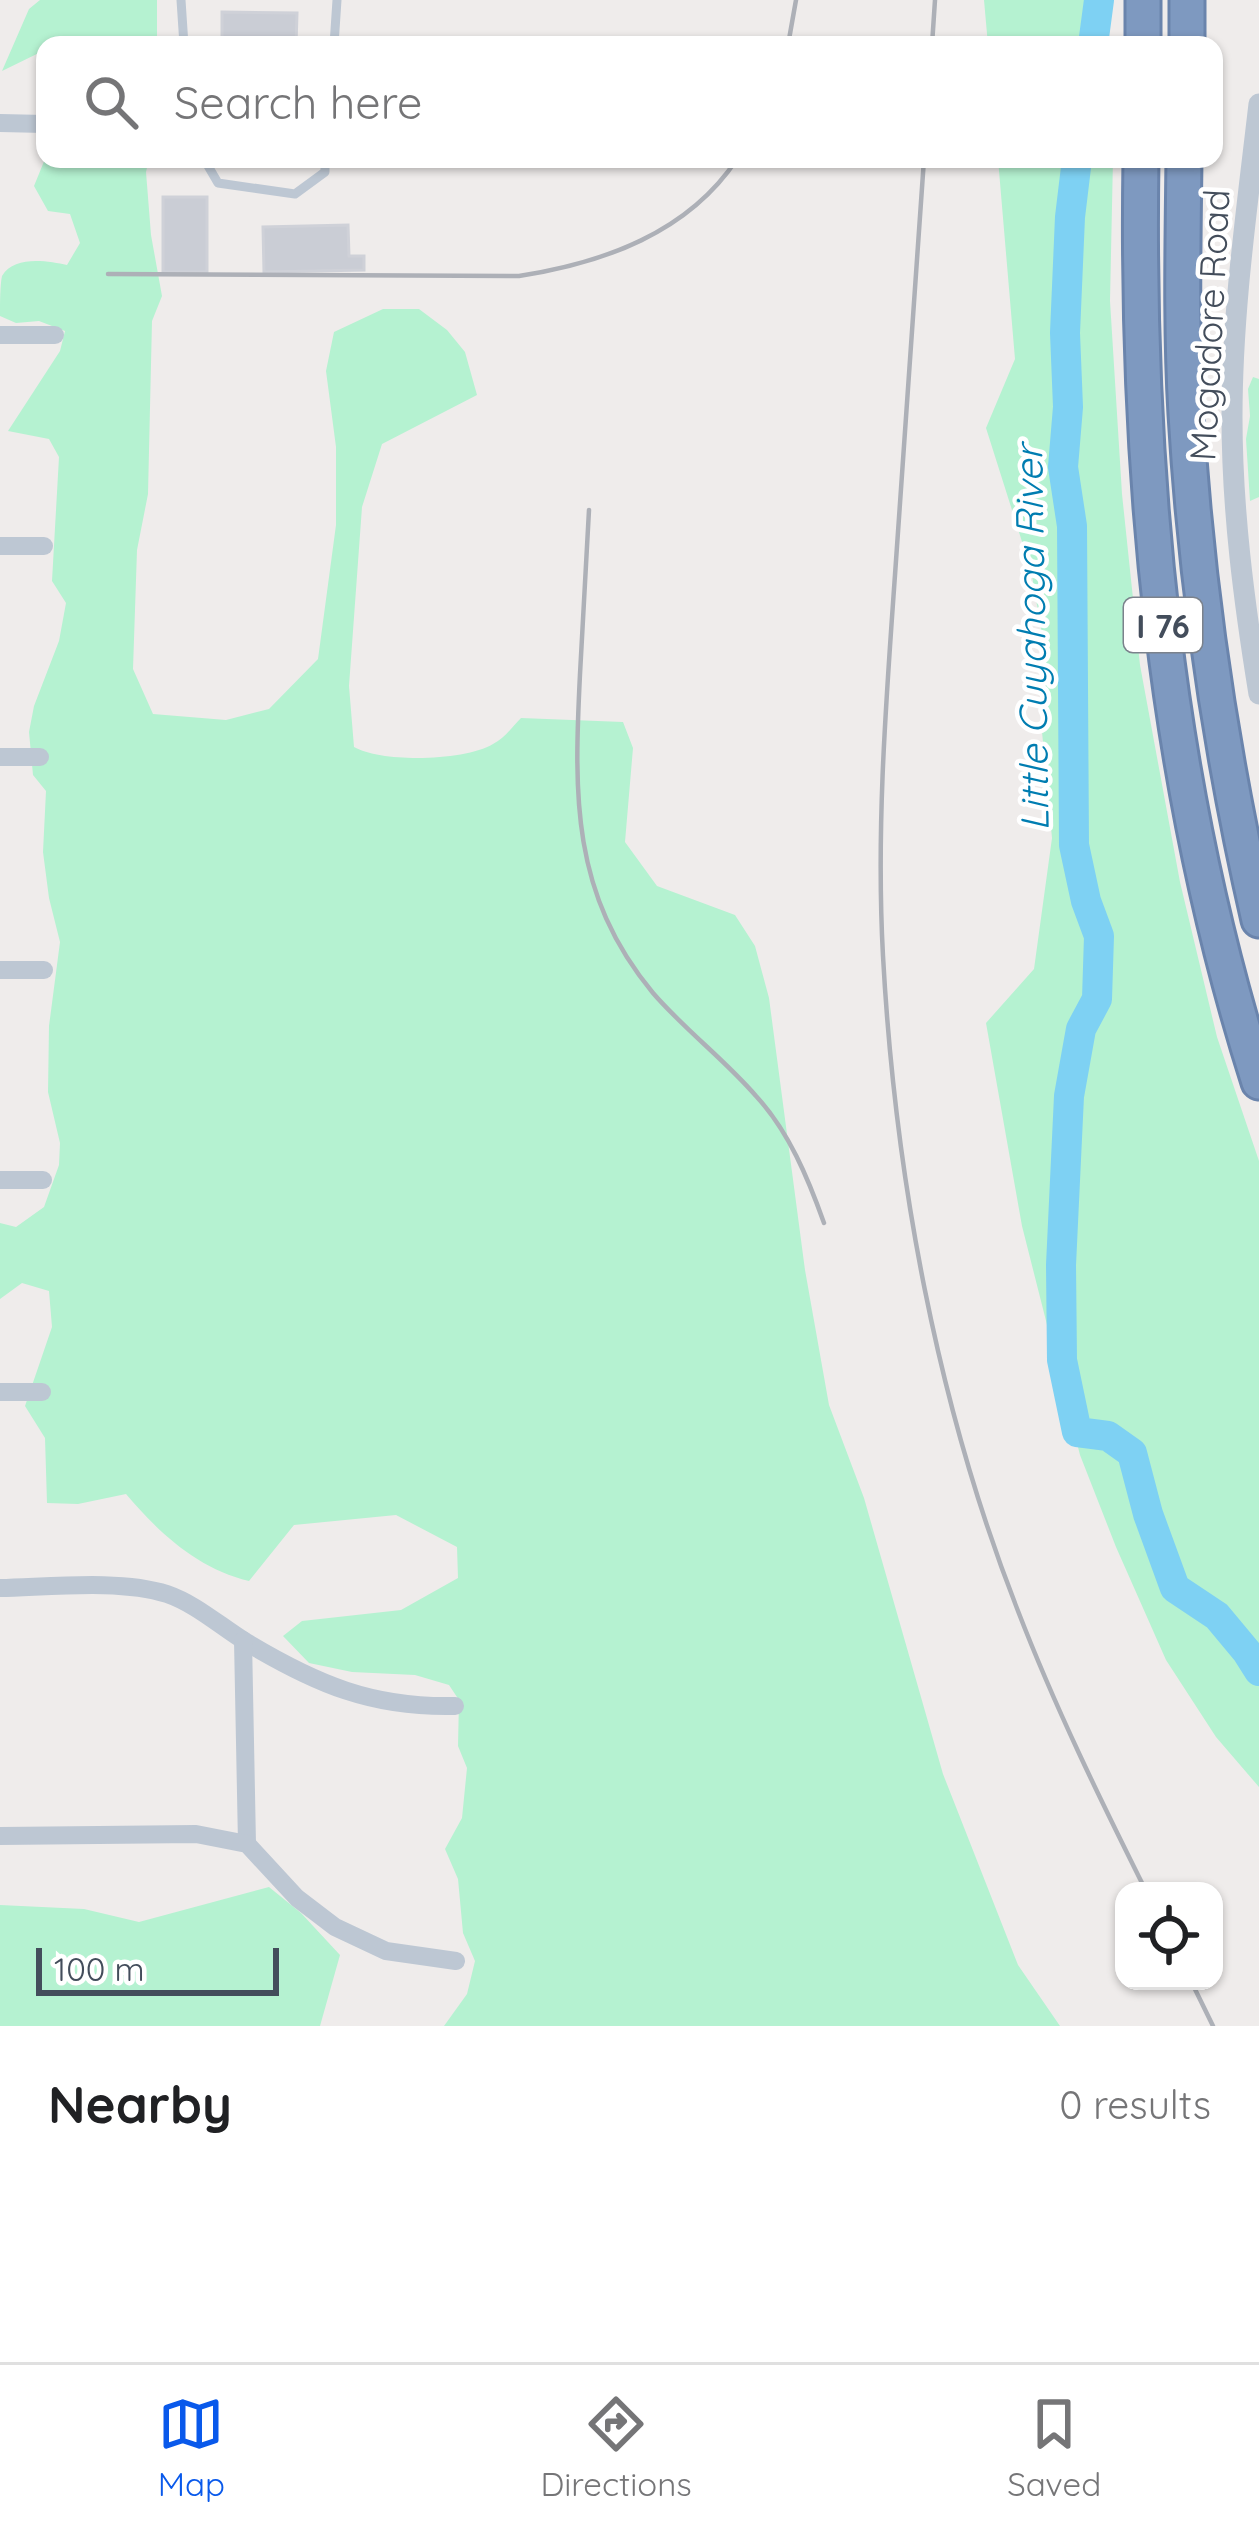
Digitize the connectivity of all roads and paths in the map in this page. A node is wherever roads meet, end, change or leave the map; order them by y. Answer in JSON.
{"nodes":[{"id":1,"x":181,"y":0,"type":"edge"},
{"id":2,"x":337,"y":0,"type":"edge"},
{"id":3,"x":1143,"y":0,"type":"edge"},
{"id":4,"x":1186,"y":0,"type":"edge"},
{"id":5,"x":183,"y":36,"type":"edge"},
{"id":6,"x":335,"y":36,"type":"edge"},
{"id":7,"x":1143,"y":36,"type":"edge"},
{"id":8,"x":1187,"y":36,"type":"edge"},
{"id":9,"x":1259,"y":104,"type":"edge"},
{"id":10,"x":0,"y":123,"type":"edge"},
{"id":11,"x":36,"y":124,"type":"edge"},
{"id":12,"x":209,"y":168,"type":"edge"},
{"id":13,"x":325,"y":168,"type":"edge"},
{"id":14,"x":1141,"y":168,"type":"edge"},
{"id":15,"x":1184,"y":168,"type":"edge"},
{"id":16,"x":0,"y":335,"type":"edge"},
{"id":17,"x":55,"y":335,"type":"dead end"},
{"id":18,"x":0,"y":546,"type":"edge"},
{"id":19,"x":44,"y":546,"type":"dead end"},
{"id":20,"x":1259,"y":694,"type":"edge"},
{"id":21,"x":40,"y":757,"type":"dead end"},
{"id":22,"x":0,"y":758,"type":"edge"},
{"id":23,"x":1259,"y":920,"type":"edge"},
{"id":24,"x":0,"y":970,"type":"edge"},
{"id":25,"x":44,"y":970,"type":"dead end"},
{"id":26,"x":1259,"y":1082,"type":"edge"},
{"id":27,"x":0,"y":1180,"type":"edge"},
{"id":28,"x":43,"y":1180,"type":"dead end"},
{"id":29,"x":0,"y":1392,"type":"edge"},
{"id":30,"x":42,"y":1392,"type":"dead end"},
{"id":31,"x":0,"y":1588,"type":"edge"},
{"id":32,"x":243,"y":1640,"type":"junction"},
{"id":33,"x":455,"y":1706,"type":"dead end"},
{"id":34,"x":0,"y":1836,"type":"edge"},
{"id":35,"x":247,"y":1844,"type":"junction"},
{"id":36,"x":455,"y":1961,"type":"dead end"}],
"edges":[{"from":1,"to":5,"type":"lane"},
{"from":2,"to":6,"type":"lane"},
{"from":3,"to":7,"type":"highway"},
{"from":4,"to":8,"type":"highway"},
{"from":9,"to":20,"type":"street","name":"Mogadore Road"},
{"from":10,"to":11,"type":"street"},
{"from":12,"to":13,"type":"lane"},
{"from":14,"to":26,"type":"highway","number":"I 76"},
{"from":15,"to":23,"type":"highway","number":"I 76"},
{"from":16,"to":17,"type":"street"},
{"from":18,"to":19,"type":"street"},
{"from":21,"to":22,"type":"street"},
{"from":24,"to":25,"type":"street"},
{"from":27,"to":28,"type":"street"},
{"from":29,"to":30,"type":"street"},
{"from":31,"to":32,"type":"street"},
{"from":32,"to":33,"type":"street"},
{"from":32,"to":35,"type":"street"},
{"from":34,"to":35,"type":"street"},
{"from":35,"to":36,"type":"street"}]}
